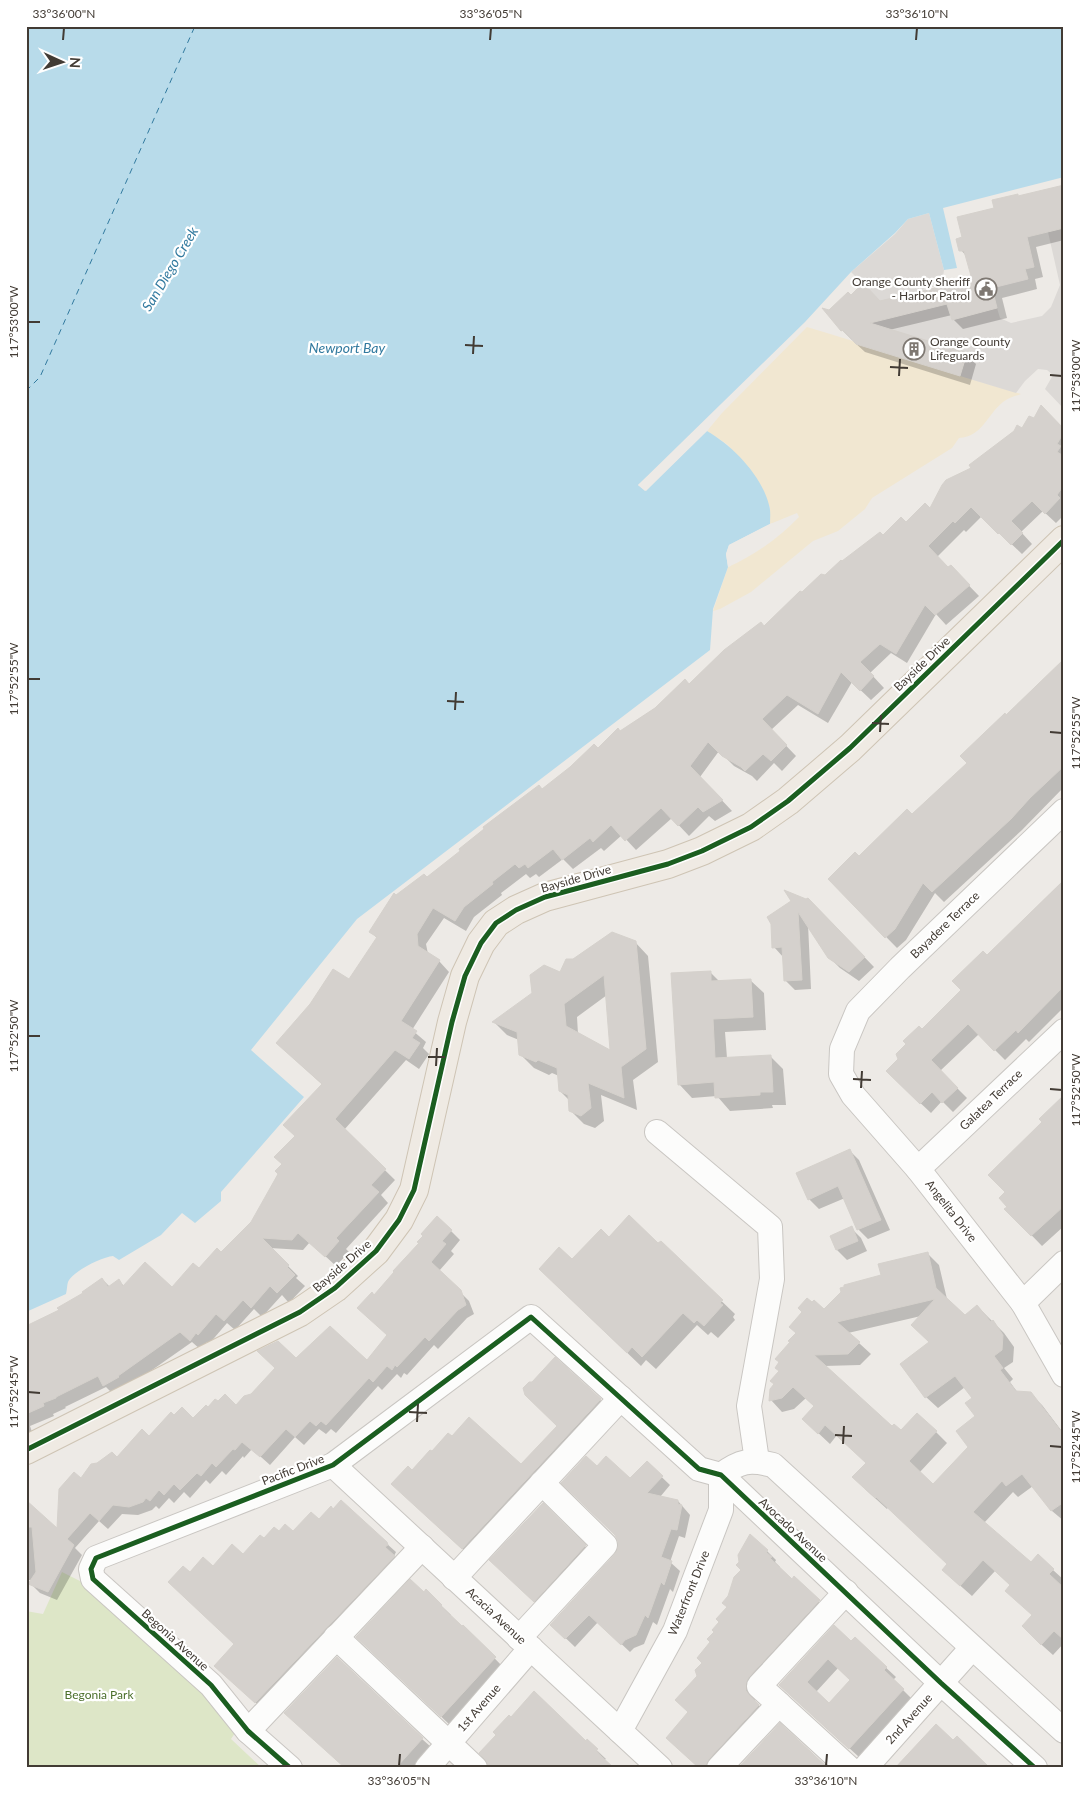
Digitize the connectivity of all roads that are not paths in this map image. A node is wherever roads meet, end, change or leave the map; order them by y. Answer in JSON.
{"nodes":[{"id":1,"x":1064,"y":540,"type":"edge"},
{"id":2,"x":1064,"y":811,"type":"edge"},
{"id":3,"x":1064,"y":1030,"type":"edge"},
{"id":4,"x":842,"y":1049,"type":"joint"},
{"id":5,"x":657,"y":1132,"type":"dead end"},
{"id":6,"x":918,"y":1169,"type":"junction"},
{"id":7,"x":1064,"y":1263,"type":"edge"},
{"id":8,"x":1023,"y":1303,"type":"junction"},
{"id":9,"x":531,"y":1317,"type":"joint"},
{"id":10,"x":1064,"y":1376,"type":"edge"},
{"id":11,"x":621,"y":1398,"type":"junction"},
{"id":12,"x":26,"y":1450,"type":"edge"},
{"id":13,"x":757,"y":1461,"type":"junction"},
{"id":14,"x":333,"y":1465,"type":"junction"},
{"id":15,"x":721,"y":1476,"type":"junction"},
{"id":16,"x":542,"y":1483,"type":"junction"},
{"id":17,"x":422,"y":1547,"type":"junction"},
{"id":18,"x":91,"y":1569,"type":"joint"},
{"id":19,"x":454,"y":1578,"type":"junction"},
{"id":20,"x":846,"y":1592,"type":"junction"},
{"id":21,"x":336,"y":1638,"type":"junction"},
{"id":22,"x":525,"y":1643,"type":"junction"},
{"id":23,"x":972,"y":1648,"type":"junction"},
{"id":24,"x":941,"y":1682,"type":"junction"},
{"id":25,"x":779,"y":1704,"type":"junction"},
{"id":26,"x":248,"y":1731,"type":"junction"},
{"id":27,"x":620,"y":1731,"type":"junction"},
{"id":28,"x":1064,"y":1731,"type":"edge"},
{"id":29,"x":448,"y":1743,"type":"junction"},
{"id":30,"x":290,"y":1768,"type":"edge"},
{"id":31,"x":427,"y":1768,"type":"edge"},
{"id":32,"x":475,"y":1768,"type":"edge"},
{"id":33,"x":660,"y":1768,"type":"edge"},
{"id":34,"x":719,"y":1768,"type":"edge"},
{"id":35,"x":849,"y":1768,"type":"edge"},
{"id":36,"x":865,"y":1768,"type":"edge"},
{"id":37,"x":1035,"y":1768,"type":"edge"}],
"edges":[{"from":1,"to":12,"type":"main road","name":"Bayside Drive"},
{"from":2,"to":4,"type":"street","name":"Bayadere Terrace"},
{"from":3,"to":6,"type":"street","name":"Galatea Terrace"},
{"from":4,"to":6,"type":"street","name":"Angelita Drive"},
{"from":5,"to":13,"type":"street"},
{"from":6,"to":8,"type":"street","name":"Angelita Drive"},
{"from":7,"to":8,"type":"street"},
{"from":8,"to":10,"type":"street","name":"Angelita Drive"},
{"from":9,"to":11,"type":"street","name":"Avocado Avenue"},
{"from":9,"to":14,"type":"street","name":"Pacific Drive"},
{"from":11,"to":15,"type":"street","name":"Avocado Avenue"},
{"from":11,"to":16,"type":"street"},
{"from":13,"to":15,"type":"street"},
{"from":13,"to":23,"type":"street"},
{"from":14,"to":17,"type":"street","name":"Acacia Avenue"},
{"from":14,"to":18,"type":"street","name":"Pacific Drive"},
{"from":15,"to":20,"type":"street","name":"Avocado Avenue"},
{"from":15,"to":27,"type":"street","name":"Waterfront Drive"},
{"from":16,"to":19,"type":"street"},
{"from":16,"to":22,"type":"street","name":"1st Avenue"},
{"from":17,"to":19,"type":"street","name":"Acacia Avenue"},
{"from":17,"to":21,"type":"street"},
{"from":18,"to":26,"type":"street","name":"Begonia Avenue"},
{"from":19,"to":22,"type":"street","name":"Acacia Avenue"},
{"from":20,"to":24,"type":"street","name":"Avocado Avenue"},
{"from":20,"to":25,"type":"street"},
{"from":21,"to":26,"type":"street"},
{"from":21,"to":29,"type":"street"},
{"from":22,"to":27,"type":"street","name":"Acacia Avenue"},
{"from":22,"to":29,"type":"street","name":"1st Avenue"},
{"from":23,"to":24,"type":"street","name":"2nd Avenue"},
{"from":23,"to":28,"type":"street"},
{"from":24,"to":36,"type":"street","name":"2nd Avenue"},
{"from":24,"to":37,"type":"street","name":"Avocado Avenue"},
{"from":25,"to":34,"type":"street"},
{"from":25,"to":35,"type":"street"},
{"from":26,"to":30,"type":"street","name":"Begonia Avenue"},
{"from":27,"to":33,"type":"street","name":"Acacia Avenue"},
{"from":29,"to":31,"type":"street","name":"1st Avenue"},
{"from":29,"to":32,"type":"street"}]}
